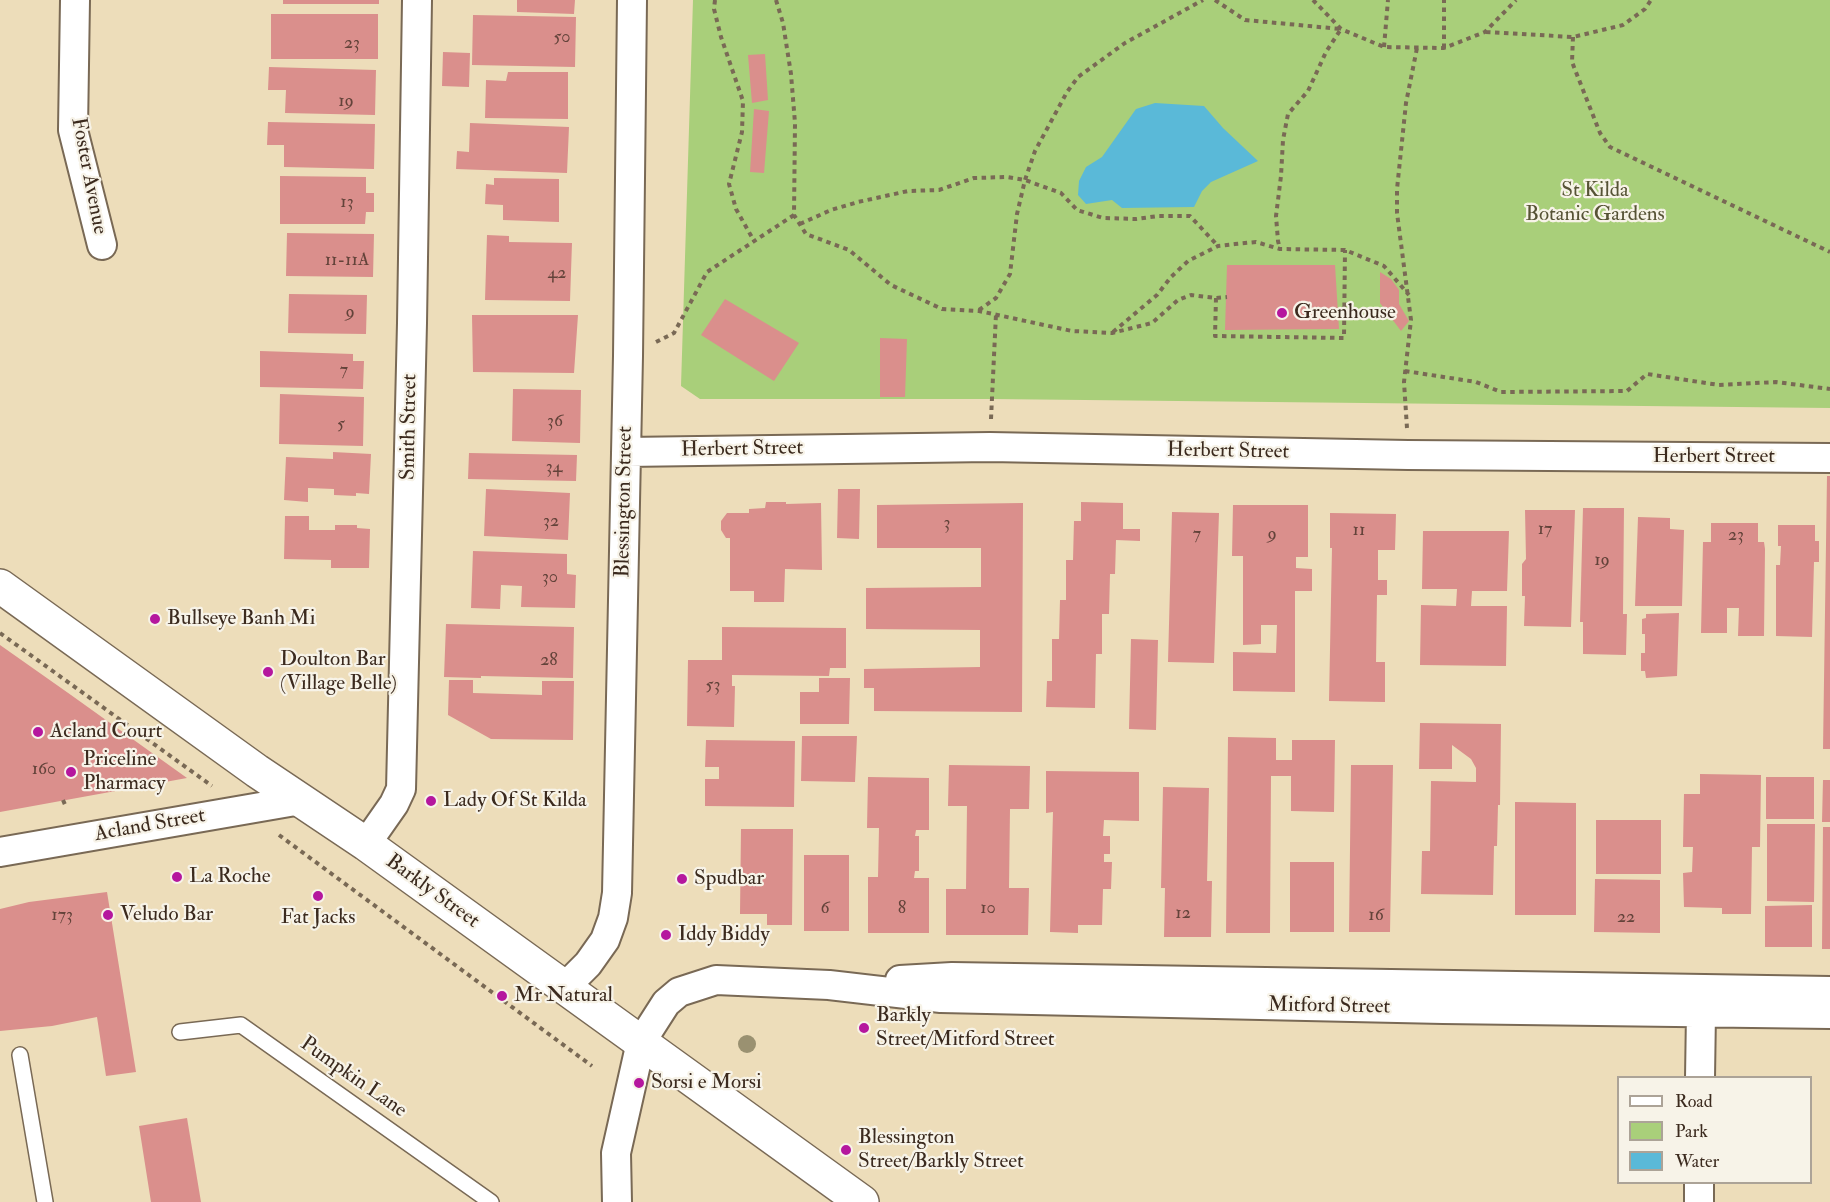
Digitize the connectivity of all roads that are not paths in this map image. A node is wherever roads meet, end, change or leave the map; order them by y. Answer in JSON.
{"nodes":[{"id":1,"x":75,"y":0,"type":"edge"},
{"id":2,"x":417,"y":0,"type":"edge"},
{"id":3,"x":632,"y":0,"type":"edge"},
{"id":4,"x":102,"y":245,"type":"dead end"},
{"id":5,"x":626,"y":452,"type":"junction"},
{"id":6,"x":1830,"y":458,"type":"edge"},
{"id":7,"x":0,"y":586,"type":"edge"},
{"id":8,"x":301,"y":800,"type":"junction"},
{"id":9,"x":366,"y":844,"type":"junction"},
{"id":10,"x":0,"y":852,"type":"edge"},
{"id":11,"x":565,"y":987,"type":"junction"},
{"id":12,"x":966,"y":988,"type":"junction"},
{"id":13,"x":1830,"y":991,"type":"edge"},
{"id":14,"x":1701,"y":1012,"type":"junction"},
{"id":15,"x":1830,"y":1014,"type":"edge"},
{"id":16,"x":180,"y":1032,"type":"dead end"},
{"id":17,"x":641,"y":1042,"type":"junction"},
{"id":18,"x":20,"y":1055,"type":"dead end"},
{"id":19,"x":1700,"y":1076,"type":"edge"},
{"id":20,"x":1699,"y":1184,"type":"edge"},
{"id":21,"x":45,"y":1202,"type":"edge"},
{"id":22,"x":491,"y":1202,"type":"edge"},
{"id":23,"x":617,"y":1202,"type":"edge"},
{"id":24,"x":862,"y":1202,"type":"edge"},
{"id":25,"x":1699,"y":1202,"type":"edge"}],
"edges":[{"from":1,"to":4,"type":"street","name":"Foster Avenue"},
{"from":2,"to":9,"type":"street","name":"Smith Street"},
{"from":3,"to":5,"type":"street","name":"Blessington Street"},
{"from":5,"to":6,"type":"street","name":"Herbert Street"},
{"from":5,"to":11,"type":"street","name":"Blessington Street"},
{"from":7,"to":8,"type":"main road","name":"Barkly Street"},
{"from":8,"to":9,"type":"main road","name":"Barkly Street"},
{"from":8,"to":10,"type":"street","name":"Acland Street"},
{"from":9,"to":11,"type":"main road","name":"Barkly Street"},
{"from":11,"to":17,"type":"main road","name":"Barkly Street"},
{"from":12,"to":13,"type":"street","name":"Mitford Street"},
{"from":12,"to":14,"type":"street","name":"Mitford Street"},
{"from":12,"to":17,"type":"street","name":"Mitford Street"},
{"from":14,"to":15,"type":"street","name":"Mitford Street"},
{"from":14,"to":19,"type":"street"},
{"from":16,"to":22,"type":"lane","name":"Pumpkin Lane"},
{"from":17,"to":23,"type":"street"},
{"from":17,"to":24,"type":"main road","name":"Barkly Street"},
{"from":18,"to":21,"type":"lane"},
{"from":20,"to":25,"type":"street"}]}
